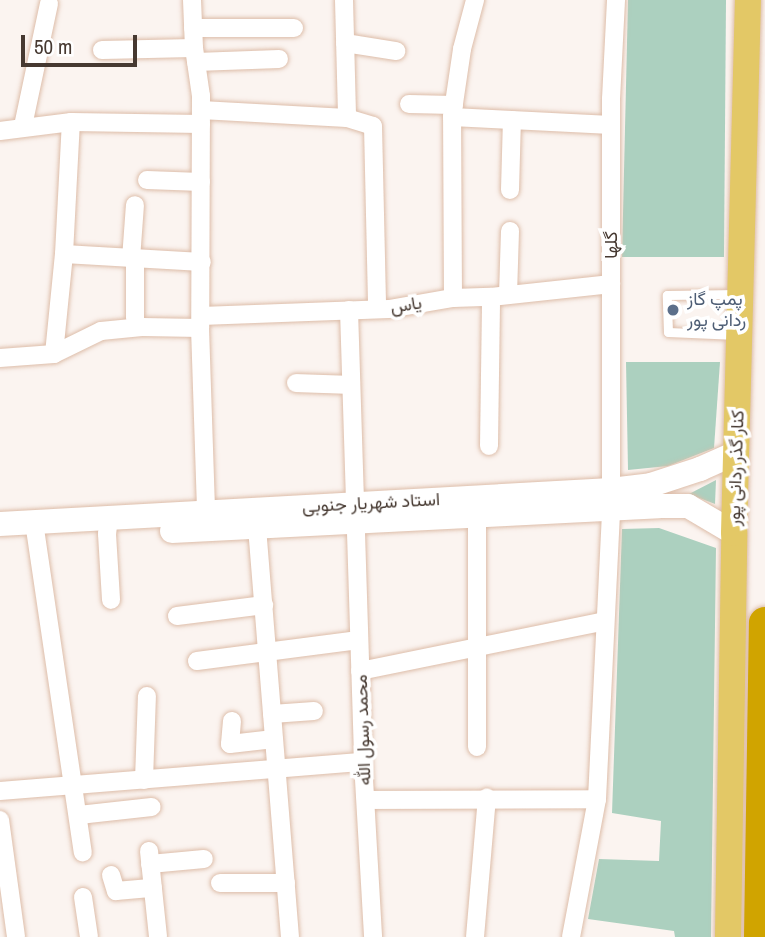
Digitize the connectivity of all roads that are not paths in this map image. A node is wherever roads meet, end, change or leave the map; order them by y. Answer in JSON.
{"nodes":[{"id":1,"x":192,"y":0,"type":"edge"},
{"id":2,"x":344,"y":0,"type":"edge"},
{"id":3,"x":475,"y":0,"type":"edge"},
{"id":4,"x":616,"y":0,"type":"edge"},
{"id":5,"x":748,"y":0,"type":"edge"},
{"id":6,"x":49,"y":4,"type":"dead end"},
{"id":7,"x":193,"y":28,"type":"junction"},
{"id":8,"x":294,"y":28,"type":"dead end"},
{"id":9,"x":345,"y":43,"type":"junction"},
{"id":10,"x":102,"y":50,"type":"dead end"},
{"id":11,"x":396,"y":51,"type":"dead end"},
{"id":12,"x":195,"y":55,"type":"junction"},
{"id":13,"x":279,"y":59,"type":"dead end"},
{"id":14,"x":409,"y":104,"type":"dead end"},
{"id":15,"x":453,"y":111,"type":"junction"},
{"id":16,"x":201,"y":117,"type":"junction"},
{"id":17,"x":347,"y":118,"type":"junction"},
{"id":18,"x":512,"y":120,"type":"junction"},
{"id":19,"x":71,"y":122,"type":"junction"},
{"id":20,"x":611,"y":125,"type":"junction"},
{"id":21,"x":23,"y":126,"type":"junction"},
{"id":22,"x":0,"y":131,"type":"edge"},
{"id":23,"x":148,"y":180,"type":"dead end"},
{"id":24,"x":201,"y":182,"type":"junction"},
{"id":25,"x":510,"y":190,"type":"dead end"},
{"id":26,"x":135,"y":205,"type":"dead end"},
{"id":27,"x":510,"y":232,"type":"dead end"},
{"id":28,"x":64,"y":254,"type":"junction"},
{"id":29,"x":133,"y":259,"type":"junction"},
{"id":30,"x":202,"y":262,"type":"junction"},
{"id":31,"x":611,"y":284,"type":"junction"},
{"id":32,"x":741,"y":293,"type":"junction"},
{"id":33,"x":500,"y":296,"type":"junction"},
{"id":34,"x":453,"y":298,"type":"junction"},
{"id":35,"x":377,"y":309,"type":"junction"},
{"id":36,"x":349,"y":310,"type":"junction"},
{"id":37,"x":135,"y":318,"type":"dead end"},
{"id":38,"x":200,"y":322,"type":"junction"},
{"id":39,"x":740,"y":335,"type":"junction"},
{"id":40,"x":54,"y":354,"type":"junction"},
{"id":41,"x":0,"y":358,"type":"edge"},
{"id":42,"x":296,"y":383,"type":"dead end"},
{"id":43,"x":351,"y":385,"type":"junction"},
{"id":44,"x":489,"y":446,"type":"dead end"},
{"id":45,"x":736,"y":453,"type":"junction"},
{"id":46,"x":611,"y":501,"type":"junction"},
{"id":47,"x":206,"y":513,"type":"junction"},
{"id":48,"x":355,"y":514,"type":"junction"},
{"id":49,"x":477,"y":517,"type":"junction"},
{"id":50,"x":0,"y":524,"type":"edge"},
{"id":51,"x":108,"y":526,"type":"junction"},
{"id":52,"x":257,"y":527,"type":"junction"},
{"id":53,"x":35,"y":530,"type":"junction"},
{"id":54,"x":734,"y":533,"type":"junction"},
{"id":55,"x":0,"y":541,"type":"edge"},
{"id":56,"x":111,"y":600,"type":"dead end"},
{"id":57,"x":264,"y":605,"type":"junction"},
{"id":58,"x":177,"y":616,"type":"dead end"},
{"id":59,"x":605,"y":621,"type":"junction"},
{"id":60,"x":765,"y":623,"type":"edge"},
{"id":61,"x":359,"y":640,"type":"junction"},
{"id":62,"x":479,"y":646,"type":"junction"},
{"id":63,"x":267,"y":652,"type":"junction"},
{"id":64,"x":197,"y":661,"type":"dead end"},
{"id":65,"x":360,"y":671,"type":"junction"},
{"id":66,"x":147,"y":696,"type":"dead end"},
{"id":67,"x":314,"y":711,"type":"dead end"},
{"id":68,"x":272,"y":715,"type":"junction"},
{"id":69,"x":232,"y":721,"type":"dead end"},
{"id":70,"x":274,"y":739,"type":"junction"},
{"id":71,"x":477,"y":747,"type":"dead end"},
{"id":72,"x":363,"y":762,"type":"junction"},
{"id":73,"x":276,"y":769,"type":"junction"},
{"id":74,"x":144,"y":780,"type":"junction"},
{"id":75,"x":75,"y":785,"type":"junction"},
{"id":76,"x":0,"y":791,"type":"edge"},
{"id":77,"x":487,"y":798,"type":"junction"},
{"id":78,"x":597,"y":799,"type":"junction"},
{"id":79,"x":366,"y":800,"type":"junction"},
{"id":80,"x":152,"y":807,"type":"dead end"},
{"id":81,"x":79,"y":815,"type":"junction"},
{"id":82,"x":0,"y":827,"type":"edge"},
{"id":83,"x":83,"y":852,"type":"dead end"},
{"id":84,"x":204,"y":859,"type":"dead end"},
{"id":85,"x":111,"y":876,"type":"dead end"},
{"id":86,"x":220,"y":883,"type":"dead end"},
{"id":87,"x":286,"y":883,"type":"junction"},
{"id":88,"x":153,"y":888,"type":"junction"},
{"id":89,"x":83,"y":897,"type":"dead end"},
{"id":90,"x":16,"y":937,"type":"edge"},
{"id":91,"x":89,"y":937,"type":"edge"},
{"id":92,"x":158,"y":937,"type":"edge"},
{"id":93,"x":290,"y":937,"type":"edge"},
{"id":94,"x":373,"y":937,"type":"edge"},
{"id":95,"x":475,"y":937,"type":"edge"},
{"id":96,"x":571,"y":937,"type":"edge"},
{"id":97,"x":728,"y":937,"type":"edge"},
{"id":98,"x":760,"y":937,"type":"edge"}],
"edges":[{"from":1,"to":7,"type":"street"},
{"from":2,"to":9,"type":"street"},
{"from":3,"to":15,"type":"street"},
{"from":4,"to":20,"type":"street","name":"گلها"},
{"from":5,"to":32,"type":"main road","name":"کنار گذر ردانی پور"},
{"from":6,"to":21,"type":"street"},
{"from":7,"to":8,"type":"street"},
{"from":7,"to":12,"type":"street"},
{"from":9,"to":11,"type":"street"},
{"from":9,"to":17,"type":"street"},
{"from":10,"to":12,"type":"street"},
{"from":12,"to":13,"type":"street"},
{"from":12,"to":16,"type":"street"},
{"from":14,"to":15,"type":"street"},
{"from":15,"to":18,"type":"street"},
{"from":15,"to":34,"type":"street"},
{"from":16,"to":17,"type":"street"},
{"from":16,"to":19,"type":"street"},
{"from":16,"to":24,"type":"street"},
{"from":17,"to":35,"type":"street"},
{"from":18,"to":20,"type":"street"},
{"from":18,"to":25,"type":"street"},
{"from":19,"to":21,"type":"street"},
{"from":19,"to":28,"type":"street"},
{"from":20,"to":31,"type":"street","name":"گلها"},
{"from":21,"to":22,"type":"street"},
{"from":23,"to":24,"type":"street"},
{"from":24,"to":30,"type":"street"},
{"from":26,"to":29,"type":"street"},
{"from":27,"to":33,"type":"street"},
{"from":28,"to":29,"type":"street"},
{"from":28,"to":40,"type":"street"},
{"from":29,"to":30,"type":"street"},
{"from":29,"to":37,"type":"street"},
{"from":30,"to":38,"type":"street"},
{"from":31,"to":33,"type":"street","name":"یاس"},
{"from":31,"to":46,"type":"street","name":"گلها"},
{"from":32,"to":39,"type":"main road","name":"کنار گذر ردانی پور"},
{"from":32,"to":39,"type":"lane"},
{"from":33,"to":34,"type":"street","name":"یاس"},
{"from":33,"to":44,"type":"street"},
{"from":34,"to":35,"type":"street","name":"یاس"},
{"from":35,"to":36,"type":"street","name":"یاس"},
{"from":36,"to":38,"type":"street","name":"یاس"},
{"from":36,"to":43,"type":"street","name":"محمد رسول الله"},
{"from":38,"to":40,"type":"street","name":"یاس"},
{"from":38,"to":47,"type":"street"},
{"from":39,"to":45,"type":"main road","name":"کنار گذر ردانی پور"},
{"from":40,"to":41,"type":"street"},
{"from":42,"to":43,"type":"street"},
{"from":43,"to":48,"type":"street","name":"محمد رسول الله"},
{"from":45,"to":46,"type":"street","name":"استاد شهریار جنوبی"},
{"from":45,"to":54,"type":"main road","name":"کنار گذر ردانی پور"},
{"from":46,"to":48,"type":"street","name":"استاد شهریار جنوبی"},
{"from":46,"to":49,"type":"street","name":"استاد شهریار جنوبی"},
{"from":46,"to":54,"type":"street","name":"استاد شهریار جنوبی"},
{"from":46,"to":59,"type":"street","name":"گلها"},
{"from":47,"to":48,"type":"street","name":"استاد شهریار جنوبی"},
{"from":47,"to":51,"type":"street","name":"استاد شهریار جنوبی"},
{"from":48,"to":49,"type":"street","name":"استاد شهریار جنوبی"},
{"from":48,"to":52,"type":"street","name":"استاد شهریار جنوبی"},
{"from":48,"to":61,"type":"street","name":"محمد رسول الله"},
{"from":49,"to":62,"type":"street"},
{"from":50,"to":53,"type":"street","name":"استاد شهریار جنوبی"},
{"from":51,"to":52,"type":"street","name":"استاد شهریار جنوبی"},
{"from":51,"to":53,"type":"street","name":"استاد شهریار جنوبی"},
{"from":51,"to":56,"type":"street"},
{"from":52,"to":57,"type":"street"},
{"from":53,"to":55,"type":"street","name":"استاد شهریار جنوبی"},
{"from":53,"to":75,"type":"street"},
{"from":54,"to":97,"type":"main road","name":"کنار گذر ردانی پور"},
{"from":57,"to":58,"type":"street"},
{"from":57,"to":63,"type":"street"},
{"from":59,"to":62,"type":"street"},
{"from":59,"to":78,"type":"street","name":"گلها"},
{"from":60,"to":98,"type":"highway"},
{"from":61,"to":63,"type":"street"},
{"from":61,"to":65,"type":"street","name":"محمد رسول الله"},
{"from":62,"to":65,"type":"street"},
{"from":62,"to":71,"type":"street"},
{"from":63,"to":64,"type":"street"},
{"from":63,"to":68,"type":"street"},
{"from":65,"to":72,"type":"street","name":"محمد رسول الله"},
{"from":66,"to":74,"type":"street"},
{"from":67,"to":68,"type":"street"},
{"from":68,"to":70,"type":"street"},
{"from":69,"to":70,"type":"street"},
{"from":70,"to":73,"type":"street"},
{"from":72,"to":73,"type":"street"},
{"from":72,"to":79,"type":"street","name":"محمد رسول الله"},
{"from":73,"to":74,"type":"street"},
{"from":73,"to":87,"type":"street"},
{"from":74,"to":75,"type":"street"},
{"from":75,"to":76,"type":"street"},
{"from":75,"to":81,"type":"street"},
{"from":77,"to":78,"type":"street"},
{"from":77,"to":79,"type":"street"},
{"from":77,"to":95,"type":"street"},
{"from":78,"to":96,"type":"street","name":"گلها"},
{"from":79,"to":94,"type":"street","name":"محمد رسول الله"},
{"from":80,"to":81,"type":"street"},
{"from":81,"to":83,"type":"street"},
{"from":82,"to":90,"type":"street"},
{"from":84,"to":88,"type":"street"},
{"from":85,"to":88,"type":"street"},
{"from":86,"to":87,"type":"street"},
{"from":87,"to":93,"type":"street"},
{"from":88,"to":92,"type":"street"},
{"from":89,"to":91,"type":"street"}]}
